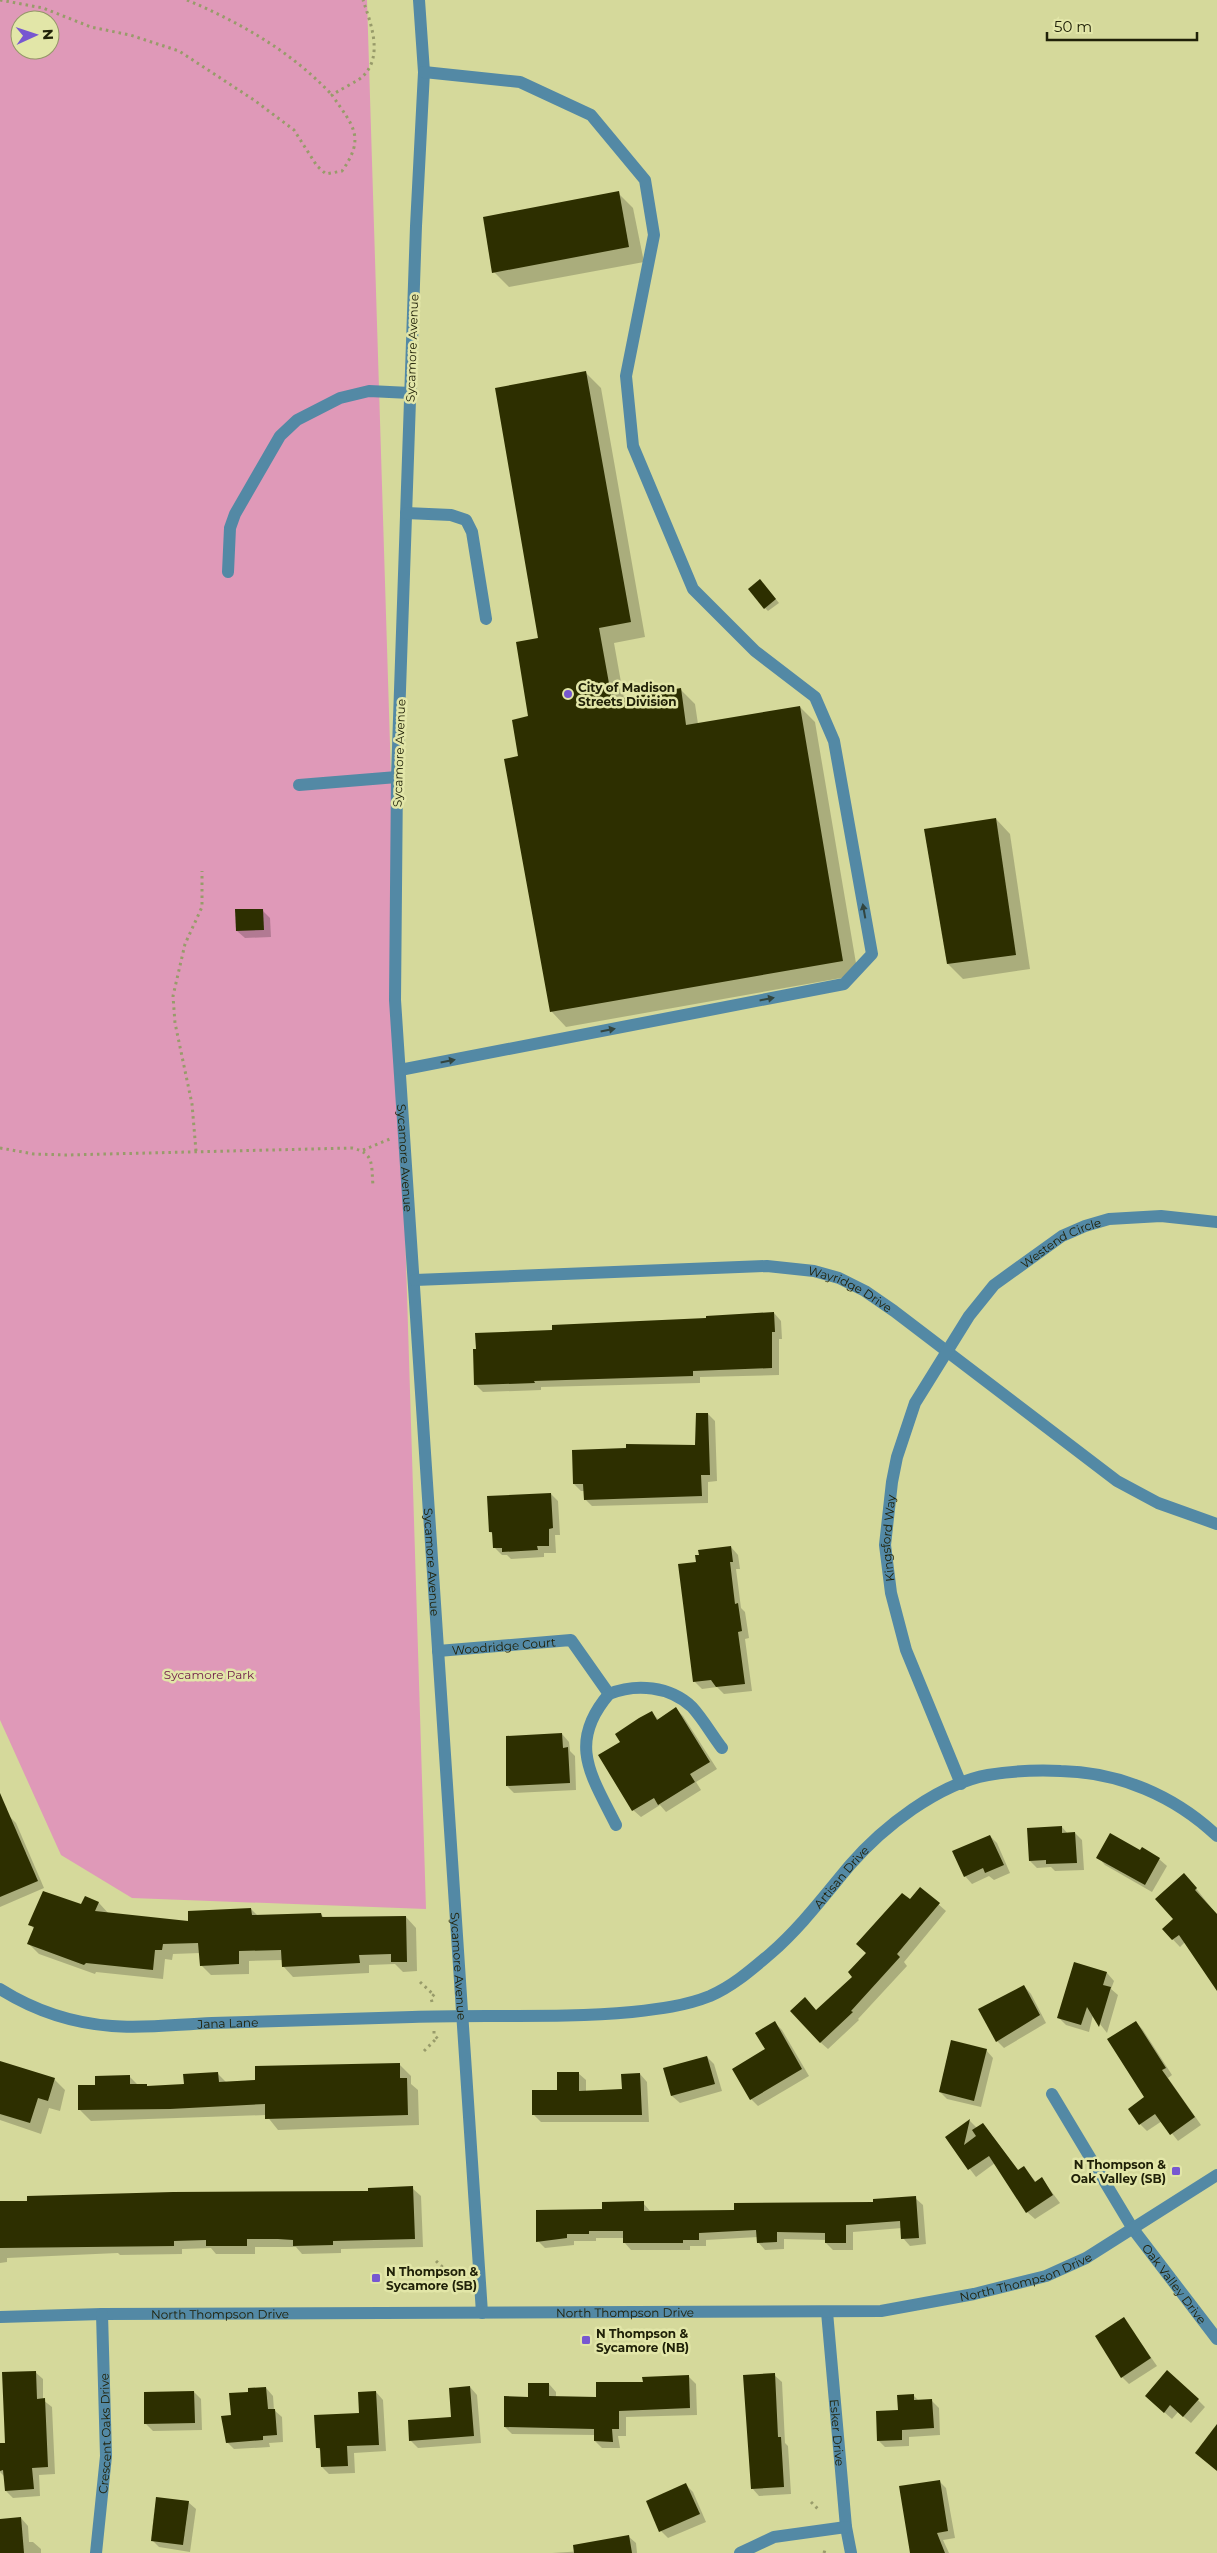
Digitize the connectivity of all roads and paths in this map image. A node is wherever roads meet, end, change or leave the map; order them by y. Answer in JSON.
{"nodes":[{"id":1,"x":0,"y":0,"type":"edge"},
{"id":2,"x":187,"y":0,"type":"edge"},
{"id":3,"x":363,"y":0,"type":"edge"},
{"id":4,"x":419,"y":0,"type":"edge"},
{"id":5,"x":424,"y":72,"type":"junction"},
{"id":6,"x":332,"y":95,"type":"junction"},
{"id":7,"x":410,"y":393,"type":"junction"},
{"id":8,"x":406,"y":513,"type":"junction"},
{"id":9,"x":228,"y":572,"type":"dead end"},
{"id":10,"x":486,"y":619,"type":"dead end"},
{"id":11,"x":397,"y":777,"type":"junction"},
{"id":12,"x":299,"y":785,"type":"dead end"},
{"id":13,"x":202,"y":870,"type":"dead end"},
{"id":14,"x":400,"y":1070,"type":"junction"},
{"id":15,"x":405,"y":1139,"type":"junction"},
{"id":16,"x":0,"y":1148,"type":"edge"},
{"id":17,"x":196,"y":1150,"type":"junction"},
{"id":18,"x":363,"y":1150,"type":"junction"},
{"id":19,"x":373,"y":1185,"type":"dead end"},
{"id":20,"x":1217,"y":1222,"type":"edge"},
{"id":21,"x":415,"y":1280,"type":"junction"},
{"id":22,"x":946,"y":1351,"type":"junction"},
{"id":23,"x":1217,"y":1524,"type":"edge"},
{"id":24,"x":438,"y":1651,"type":"junction"},
{"id":25,"x":609,"y":1694,"type":"junction"},
{"id":26,"x":722,"y":1748,"type":"dead end"},
{"id":27,"x":961,"y":1784,"type":"junction"},
{"id":28,"x":616,"y":1824,"type":"dead end"},
{"id":29,"x":1217,"y":1836,"type":"edge"},
{"id":30,"x":420,"y":1982,"type":"dead end"},
{"id":31,"x":0,"y":1989,"type":"edge"},
{"id":32,"x":434,"y":1995,"type":"dead end"},
{"id":33,"x":462,"y":2016,"type":"junction"},
{"id":34,"x":437,"y":2038,"type":"dead end"},
{"id":35,"x":424,"y":2051,"type":"dead end"},
{"id":36,"x":1052,"y":2094,"type":"dead end"},
{"id":37,"x":1217,"y":2175,"type":"edge"},
{"id":38,"x":1132,"y":2229,"type":"junction"},
{"id":39,"x":436,"y":2261,"type":"dead end"},
{"id":40,"x":453,"y":2277,"type":"dead end"},
{"id":41,"x":827,"y":2312,"type":"junction"},
{"id":42,"x":482,"y":2313,"type":"junction"},
{"id":43,"x":102,"y":2314,"type":"junction"},
{"id":44,"x":0,"y":2317,"type":"edge"},
{"id":45,"x":1217,"y":2339,"type":"edge"},
{"id":46,"x":811,"y":2502,"type":"dead end"},
{"id":47,"x":819,"y":2510,"type":"dead end"},
{"id":48,"x":846,"y":2527,"type":"junction"},
{"id":49,"x":96,"y":2553,"type":"edge"},
{"id":50,"x":740,"y":2553,"type":"edge"},
{"id":51,"x":852,"y":2553,"type":"edge"}],
"edges":[{"from":1,"to":6,"type":"path"},
{"from":2,"to":6,"type":"path"},
{"from":3,"to":6,"type":"path"},
{"from":4,"to":5,"type":"street","name":"Sycamore Avenue"},
{"from":5,"to":7,"type":"street","name":"Sycamore Avenue"},
{"from":14,"to":5,"type":"street","one_way":true},
{"from":7,"to":8,"type":"street","name":"Sycamore Avenue"},
{"from":7,"to":9,"type":"street"},
{"from":8,"to":10,"type":"street"},
{"from":8,"to":11,"type":"street","name":"Sycamore Avenue"},
{"from":11,"to":12,"type":"street"},
{"from":11,"to":14,"type":"street","name":"Sycamore Avenue"},
{"from":13,"to":17,"type":"path"},
{"from":14,"to":15,"type":"street","name":"Sycamore Avenue"},
{"from":15,"to":18,"type":"path"},
{"from":15,"to":21,"type":"street","name":"Sycamore Avenue"},
{"from":16,"to":17,"type":"path"},
{"from":17,"to":18,"type":"path"},
{"from":18,"to":19,"type":"path"},
{"from":20,"to":22,"type":"street","name":"Westend Circle"},
{"from":21,"to":22,"type":"street","name":"Wayridge Drive"},
{"from":21,"to":24,"type":"street","name":"Sycamore Avenue"},
{"from":22,"to":23,"type":"street","name":"Wayridge Drive"},
{"from":22,"to":27,"type":"street","name":"Kingsford Way"},
{"from":24,"to":25,"type":"street","name":"Woodridge Court"},
{"from":24,"to":33,"type":"street","name":"Sycamore Avenue"},
{"from":25,"to":26,"type":"street"},
{"from":25,"to":28,"type":"street"},
{"from":27,"to":29,"type":"street","name":"Artisan Drive"},
{"from":27,"to":33,"type":"street","name":"Artisan Drive"},
{"from":30,"to":32,"type":"path"},
{"from":31,"to":33,"type":"street","name":"Jana Lane"},
{"from":33,"to":42,"type":"street","name":"Sycamore Avenue"},
{"from":34,"to":35,"type":"path"},
{"from":36,"to":38,"type":"street","name":"Oak Valley Drive"},
{"from":37,"to":38,"type":"street","name":"North Thompson Drive"},
{"from":38,"to":41,"type":"street","name":"North Thompson Drive"},
{"from":38,"to":45,"type":"street","name":"Oak Valley Drive"},
{"from":39,"to":40,"type":"path"},
{"from":41,"to":42,"type":"street","name":"North Thompson Drive"},
{"from":41,"to":48,"type":"street","name":"Esker Drive"},
{"from":42,"to":43,"type":"street","name":"North Thompson Drive"},
{"from":43,"to":44,"type":"street","name":"North Thompson Drive"},
{"from":43,"to":49,"type":"street","name":"Crescent Oaks Drive"},
{"from":46,"to":47,"type":"path"},
{"from":48,"to":50,"type":"street"},
{"from":48,"to":51,"type":"street","name":"Esker Drive"}]}
